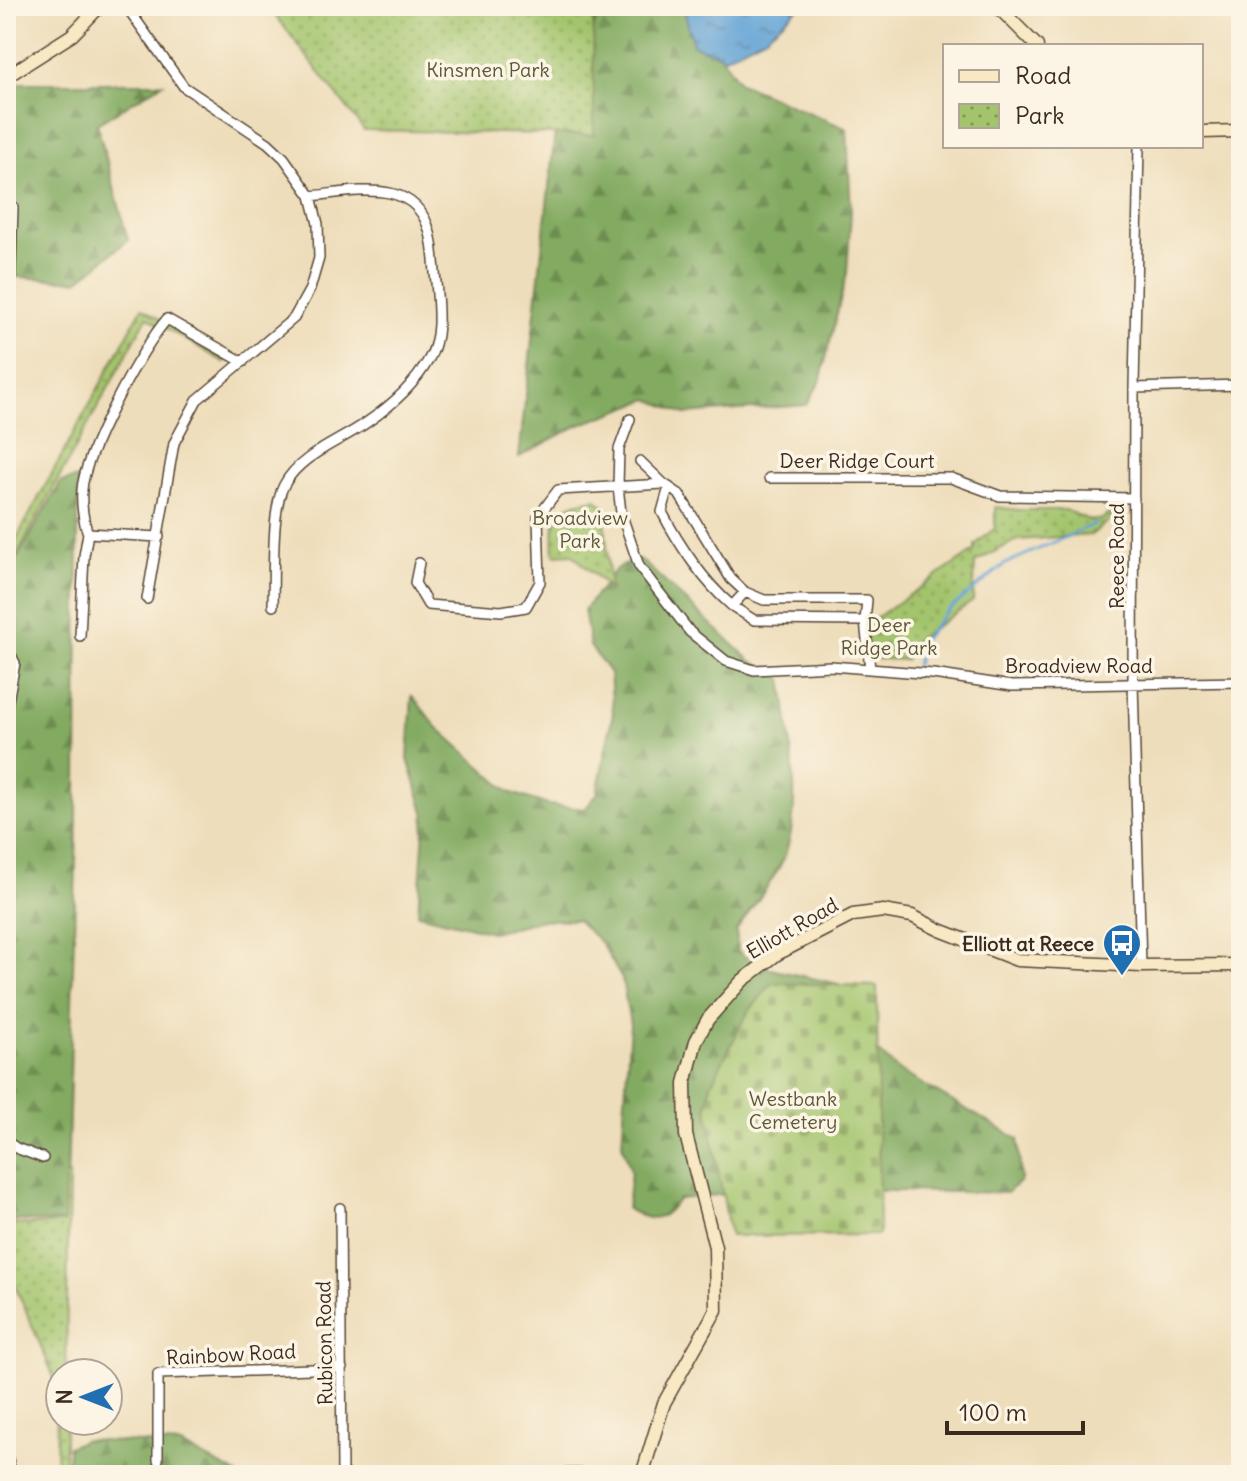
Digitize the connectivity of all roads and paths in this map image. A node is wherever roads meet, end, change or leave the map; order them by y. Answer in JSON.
{"nodes":[{"id":1,"x":100,"y":6,"type":"edge"},
{"id":2,"x":126,"y":6,"type":"edge"},
{"id":3,"x":997,"y":6,"type":"edge"},
{"id":4,"x":1035,"y":44,"type":"edge"},
{"id":5,"x":6,"y":77,"type":"edge"},
{"id":6,"x":1241,"y":131,"type":"edge"},
{"id":7,"x":1203,"y":132,"type":"edge"},
{"id":8,"x":1139,"y":148,"type":"edge"},
{"id":9,"x":311,"y":196,"type":"junction"},
{"id":10,"x":13,"y":207,"type":"dead end"},
{"id":11,"x":243,"y":362,"type":"junction"},
{"id":12,"x":1241,"y":385,"type":"edge"},
{"id":13,"x":1134,"y":388,"type":"junction"},
{"id":14,"x":6,"y":419,"type":"edge"},
{"id":15,"x":630,"y":419,"type":"dead end"},
{"id":16,"x":640,"y":461,"type":"dead end"},
{"id":17,"x":769,"y":478,"type":"dead end"},
{"id":18,"x":666,"y":485,"type":"junction"},
{"id":19,"x":618,"y":486,"type":"junction"},
{"id":20,"x":1134,"y":498,"type":"junction"},
{"id":21,"x":88,"y":533,"type":"junction"},
{"id":22,"x":159,"y":537,"type":"junction"},
{"id":23,"x":419,"y":563,"type":"dead end"},
{"id":24,"x":745,"y":592,"type":"junction"},
{"id":25,"x":147,"y":599,"type":"dead end"},
{"id":26,"x":273,"y":606,"type":"dead end"},
{"id":27,"x":732,"y":606,"type":"junction"},
{"id":28,"x":865,"y":621,"type":"junction"},
{"id":29,"x":80,"y":636,"type":"dead end"},
{"id":30,"x":6,"y":645,"type":"edge"},
{"id":31,"x":870,"y":669,"type":"junction"},
{"id":32,"x":1241,"y":682,"type":"edge"},
{"id":33,"x":1133,"y":683,"type":"junction"},
{"id":34,"x":6,"y":712,"type":"edge"},
{"id":35,"x":1241,"y":965,"type":"edge"},
{"id":36,"x":1141,"y":966,"type":"junction"},
{"id":37,"x":6,"y":1141,"type":"edge"},
{"id":38,"x":43,"y":1158,"type":"dead end"},
{"id":39,"x":340,"y":1208,"type":"dead end"},
{"id":40,"x":342,"y":1368,"type":"junction"},
{"id":41,"x":6,"y":1452,"type":"edge"},
{"id":42,"x":158,"y":1460,"type":"dead end"},
{"id":43,"x":12,"y":1475,"type":"edge"},
{"id":44,"x":348,"y":1475,"type":"edge"},
{"id":45,"x":396,"y":1475,"type":"edge"},
{"id":46,"x":642,"y":1475,"type":"edge"}],
"edges":[{"from":1,"to":5,"type":"street"},
{"from":2,"to":9,"type":"street"},
{"from":3,"to":4,"type":"street"},
{"from":6,"to":7,"type":"street"},
{"from":8,"to":13,"type":"street","name":"Reece Road"},
{"from":9,"to":11,"type":"street"},
{"from":9,"to":26,"type":"street"},
{"from":10,"to":14,"type":"street"},
{"from":11,"to":21,"type":"street"},
{"from":11,"to":22,"type":"street"},
{"from":12,"to":13,"type":"street"},
{"from":13,"to":20,"type":"street","name":"Reece Road"},
{"from":15,"to":19,"type":"street","name":"Broadview Road"},
{"from":16,"to":18,"type":"street"},
{"from":17,"to":20,"type":"street","name":"Deer Ridge Court"},
{"from":18,"to":19,"type":"street"},
{"from":18,"to":24,"type":"street"},
{"from":18,"to":27,"type":"street"},
{"from":19,"to":23,"type":"street"},
{"from":19,"to":31,"type":"street","name":"Broadview Road"},
{"from":20,"to":33,"type":"street","name":"Reece Road"},
{"from":21,"to":22,"type":"street"},
{"from":21,"to":29,"type":"street"},
{"from":22,"to":25,"type":"street"},
{"from":24,"to":27,"type":"street"},
{"from":24,"to":28,"type":"street"},
{"from":27,"to":28,"type":"street"},
{"from":28,"to":31,"type":"street"},
{"from":30,"to":34,"type":"street"},
{"from":31,"to":33,"type":"street","name":"Broadview Road"},
{"from":32,"to":33,"type":"street","name":"Broadview Road"},
{"from":33,"to":36,"type":"street","name":"Reece Road"},
{"from":35,"to":36,"type":"street","name":"Elliott Road"},
{"from":36,"to":46,"type":"street","name":"Elliott Road"},
{"from":37,"to":38,"type":"street"},
{"from":39,"to":40,"type":"street","name":"Rubicon Road"},
{"from":40,"to":42,"type":"street","name":"Rainbow Road"},
{"from":40,"to":44,"type":"street","name":"Rubicon Road"},
{"from":41,"to":43,"type":"street"},
{"from":45,"to":46,"type":"street"}]}
